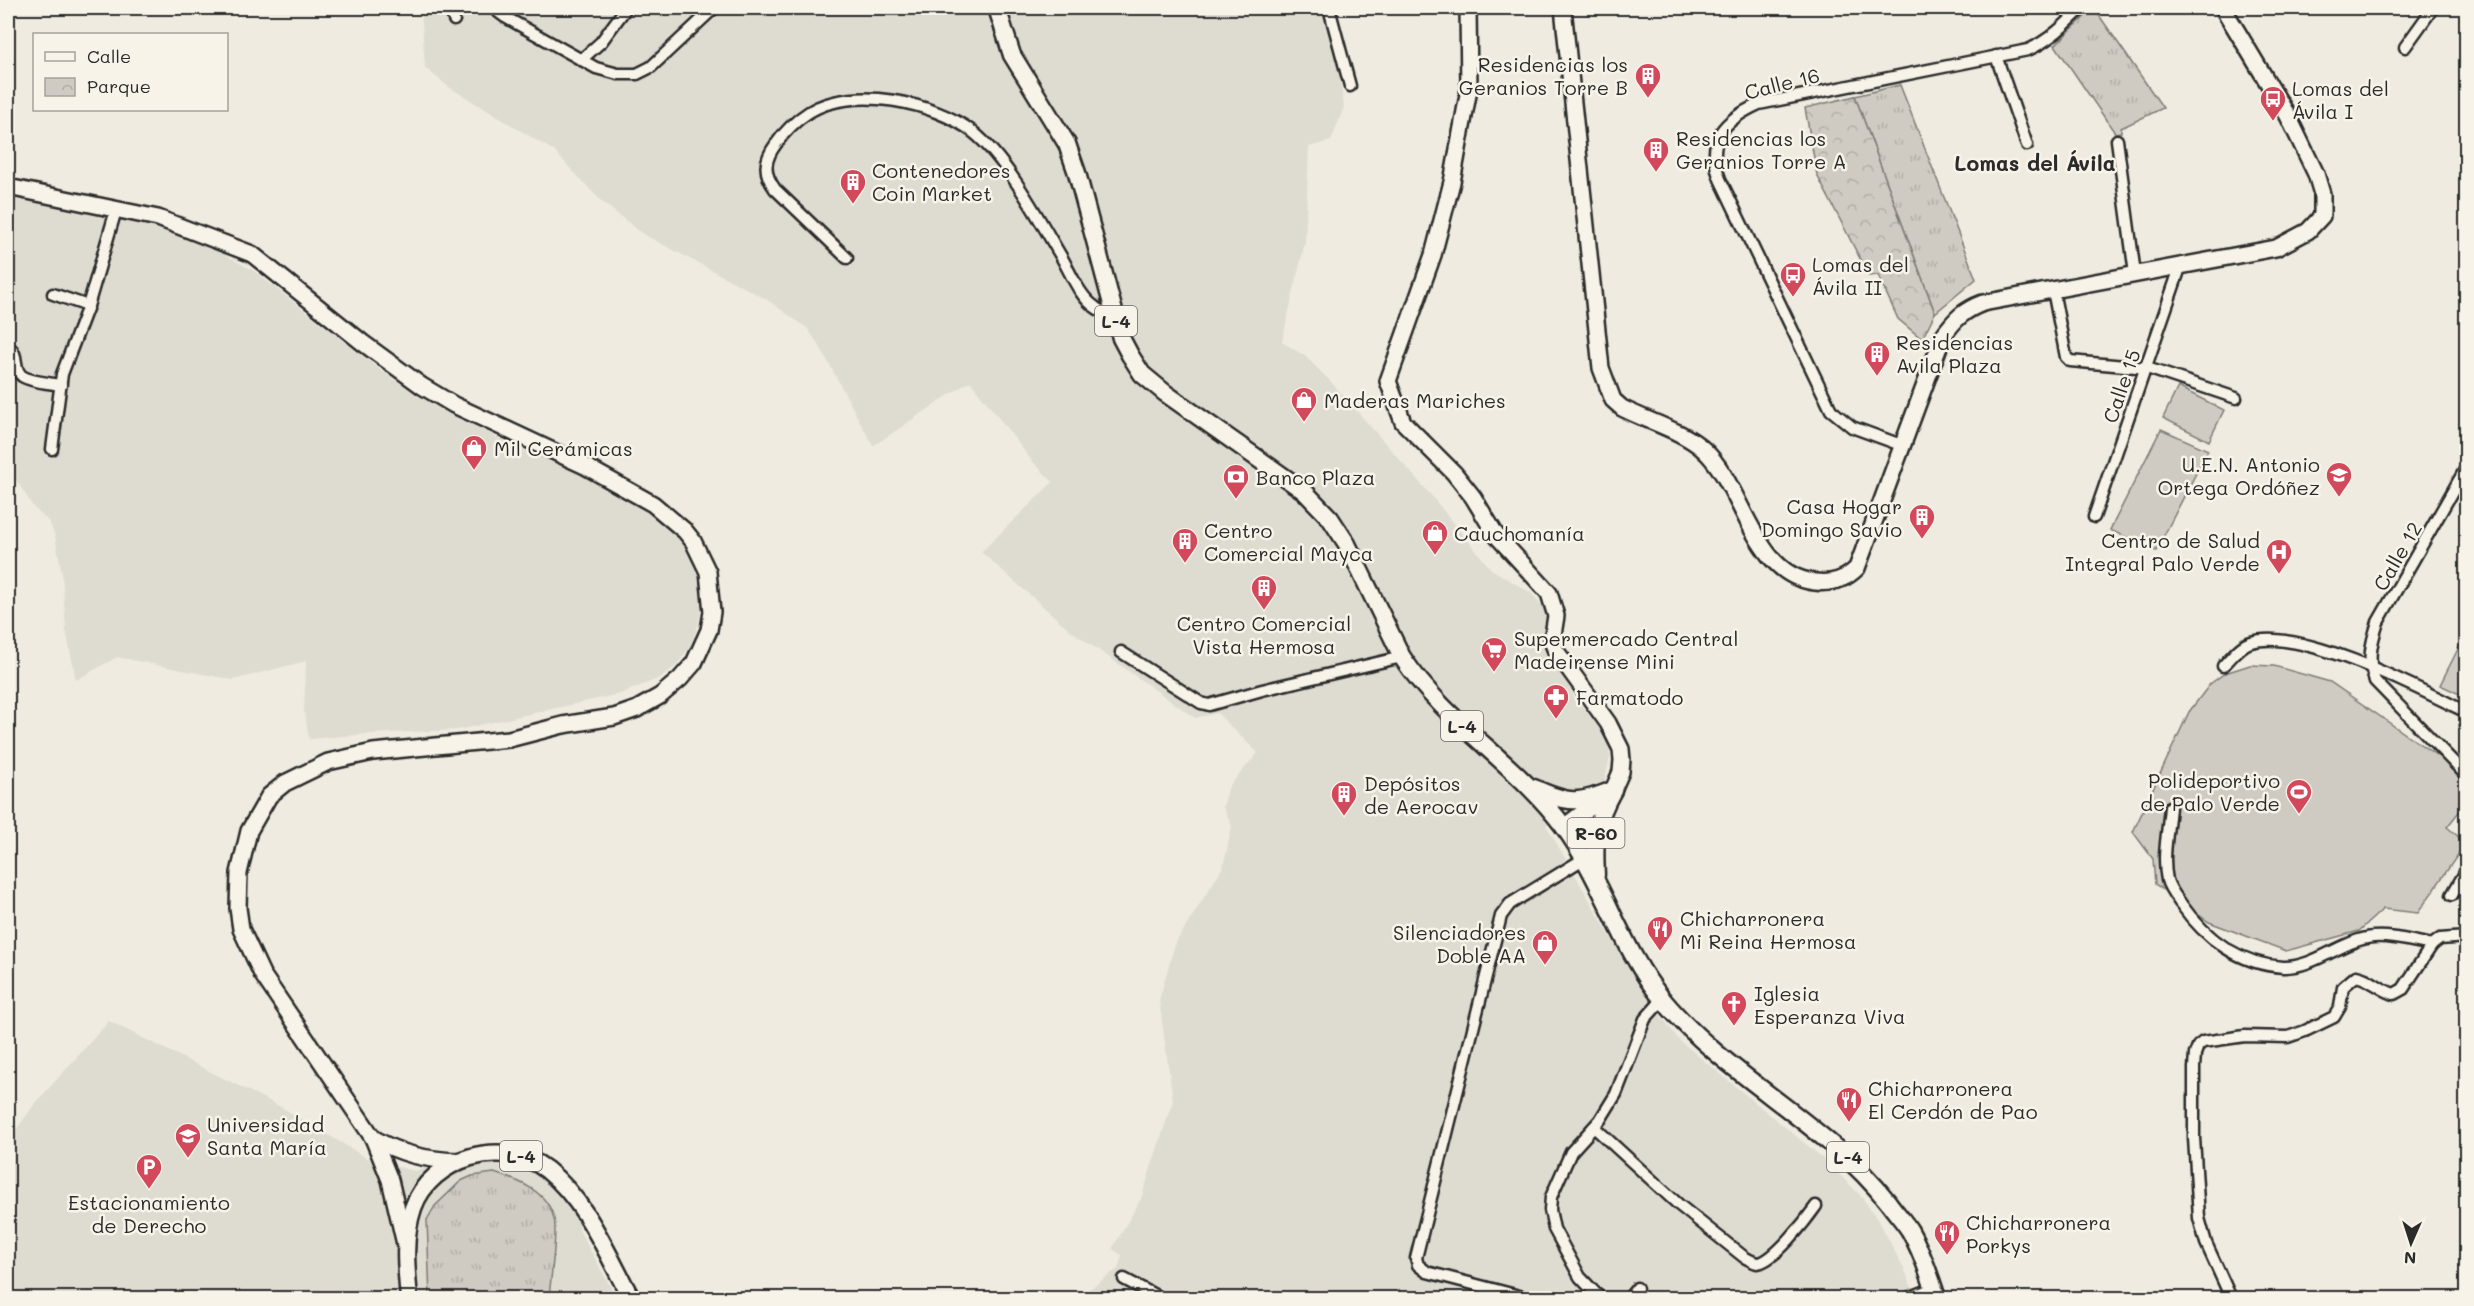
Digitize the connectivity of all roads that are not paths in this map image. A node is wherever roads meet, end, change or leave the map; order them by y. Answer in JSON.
{"nodes":[{"id":1,"x":450,"y":8,"type":"edge"},
{"id":2,"x":493,"y":8,"type":"edge"},
{"id":3,"x":626,"y":8,"type":"edge"},
{"id":4,"x":714,"y":8,"type":"edge"},
{"id":5,"x":997,"y":8,"type":"edge"},
{"id":6,"x":1329,"y":8,"type":"edge"},
{"id":7,"x":1468,"y":8,"type":"edge"},
{"id":8,"x":1563,"y":8,"type":"edge"},
{"id":9,"x":2082,"y":8,"type":"edge"},
{"id":10,"x":2223,"y":8,"type":"edge"},
{"id":11,"x":2433,"y":8,"type":"edge"},
{"id":12,"x":454,"y":20,"type":"dead end"},
{"id":13,"x":2405,"y":47,"type":"dead end"},
{"id":14,"x":1996,"y":56,"type":"junction"},
{"id":15,"x":581,"y":60,"type":"junction"},
{"id":16,"x":1350,"y":86,"type":"dead end"},
{"id":17,"x":2118,"y":140,"type":"dead end"},
{"id":18,"x":2027,"y":145,"type":"dead end"},
{"id":19,"x":8,"y":187,"type":"edge"},
{"id":20,"x":116,"y":210,"type":"junction"},
{"id":21,"x":847,"y":258,"type":"dead end"},
{"id":22,"x":2181,"y":266,"type":"junction"},
{"id":23,"x":2135,"y":274,"type":"junction"},
{"id":24,"x":2053,"y":290,"type":"junction"},
{"id":25,"x":53,"y":294,"type":"dead end"},
{"id":26,"x":88,"y":306,"type":"junction"},
{"id":27,"x":1115,"y":318,"type":"junction"},
{"id":28,"x":8,"y":347,"type":"edge"},
{"id":29,"x":2147,"y":368,"type":"junction"},
{"id":30,"x":61,"y":385,"type":"junction"},
{"id":31,"x":2236,"y":398,"type":"dead end"},
{"id":32,"x":1901,"y":445,"type":"junction"},
{"id":33,"x":52,"y":449,"type":"dead end"},
{"id":34,"x":2466,"y":468,"type":"edge"},
{"id":35,"x":2094,"y":518,"type":"dead end"},
{"id":36,"x":1121,"y":652,"type":"dead end"},
{"id":37,"x":1402,"y":657,"type":"junction"},
{"id":38,"x":2369,"y":665,"type":"junction"},
{"id":39,"x":2223,"y":666,"type":"dead end"},
{"id":40,"x":2466,"y":712,"type":"edge"},
{"id":41,"x":2466,"y":775,"type":"edge"},
{"id":42,"x":1531,"y":787,"type":"junction"},
{"id":43,"x":1613,"y":790,"type":"junction"},
{"id":44,"x":2170,"y":807,"type":"dead end"},
{"id":45,"x":1564,"y":827,"type":"junction"},
{"id":46,"x":1585,"y":858,"type":"junction"},
{"id":47,"x":2466,"y":871,"type":"edge"},
{"id":48,"x":1596,"y":879,"type":"junction"},
{"id":49,"x":2452,"y":895,"type":"dead end"},
{"id":50,"x":2466,"y":937,"type":"edge"},
{"id":51,"x":2432,"y":945,"type":"junction"},
{"id":52,"x":1663,"y":999,"type":"junction"},
{"id":53,"x":1594,"y":1127,"type":"junction"},
{"id":54,"x":373,"y":1138,"type":"junction"},
{"id":55,"x":458,"y":1161,"type":"junction"},
{"id":56,"x":1816,"y":1206,"type":"dead end"},
{"id":57,"x":405,"y":1244,"type":"junction"},
{"id":58,"x":1124,"y":1280,"type":"dead end"},
{"id":59,"x":1637,"y":1288,"type":"dead end"},
{"id":60,"x":1935,"y":1293,"type":"edge"},
{"id":61,"x":409,"y":1299,"type":"edge"},
{"id":62,"x":631,"y":1299,"type":"edge"},
{"id":63,"x":1160,"y":1299,"type":"edge"},
{"id":64,"x":1527,"y":1299,"type":"edge"},
{"id":65,"x":1600,"y":1299,"type":"edge"},
{"id":66,"x":1629,"y":1299,"type":"edge"},
{"id":67,"x":1908,"y":1299,"type":"edge"},
{"id":68,"x":2231,"y":1299,"type":"edge"}],
"edges":[{"from":1,"to":12,"type":"street"},
{"from":2,"to":15,"type":"street"},
{"from":3,"to":15,"type":"street"},
{"from":4,"to":15,"type":"street"},
{"from":5,"to":27,"type":"main road","number":"L-4"},
{"from":6,"to":16,"type":"street"},
{"from":7,"to":43,"type":"street","number":"R-60"},
{"from":8,"to":32,"type":"street"},
{"from":9,"to":14,"type":"street","name":"Calle 16"},
{"from":10,"to":22,"type":"street"},
{"from":11,"to":13,"type":"street"},
{"from":14,"to":18,"type":"street"},
{"from":14,"to":32,"type":"street","name":"Calle 16"},
{"from":17,"to":23,"type":"street"},
{"from":19,"to":20,"type":"street"},
{"from":20,"to":26,"type":"street"},
{"from":20,"to":54,"type":"street"},
{"from":21,"to":27,"type":"street"},
{"from":22,"to":23,"type":"street"},
{"from":22,"to":29,"type":"street","name":"Calle 15"},
{"from":23,"to":24,"type":"street"},
{"from":24,"to":29,"type":"street"},
{"from":24,"to":32,"type":"street"},
{"from":25,"to":26,"type":"street"},
{"from":26,"to":30,"type":"street"},
{"from":27,"to":37,"type":"main road","number":"L-4"},
{"from":28,"to":30,"type":"street"},
{"from":29,"to":31,"type":"street"},
{"from":29,"to":35,"type":"street","name":"Calle 15"},
{"from":30,"to":33,"type":"street"},
{"from":34,"to":38,"type":"street","name":"Calle 12"},
{"from":36,"to":37,"type":"street"},
{"from":37,"to":42,"type":"main road","number":"L-4"},
{"from":38,"to":39,"type":"street"},
{"from":38,"to":40,"type":"street"},
{"from":38,"to":41,"type":"street"},
{"from":42,"to":43,"type":"main road"},
{"from":42,"to":45,"type":"main road","number":"L-4"},
{"from":43,"to":45,"type":"street","number":"R-60"},
{"from":43,"to":48,"type":"main road","number":"R-60"},
{"from":44,"to":51,"type":"street"},
{"from":45,"to":46,"type":"main road","number":"L-4"},
{"from":46,"to":48,"type":"main road","number":"L-4"},
{"from":46,"to":64,"type":"street"},
{"from":47,"to":49,"type":"street"},
{"from":48,"to":52,"type":"main road","number":"L-4"},
{"from":50,"to":51,"type":"street"},
{"from":51,"to":68,"type":"street"},
{"from":52,"to":53,"type":"street"},
{"from":52,"to":60,"type":"main road","number":"L-4"},
{"from":53,"to":56,"type":"street"},
{"from":53,"to":65,"type":"street"},
{"from":54,"to":55,"type":"street"},
{"from":54,"to":57,"type":"street"},
{"from":55,"to":57,"type":"main road","number":"L-4"},
{"from":55,"to":62,"type":"main road","number":"L-4"},
{"from":57,"to":61,"type":"main road","number":"L-4"},
{"from":58,"to":63,"type":"street"},
{"from":59,"to":66,"type":"street"},
{"from":60,"to":67,"type":"street"}]}
